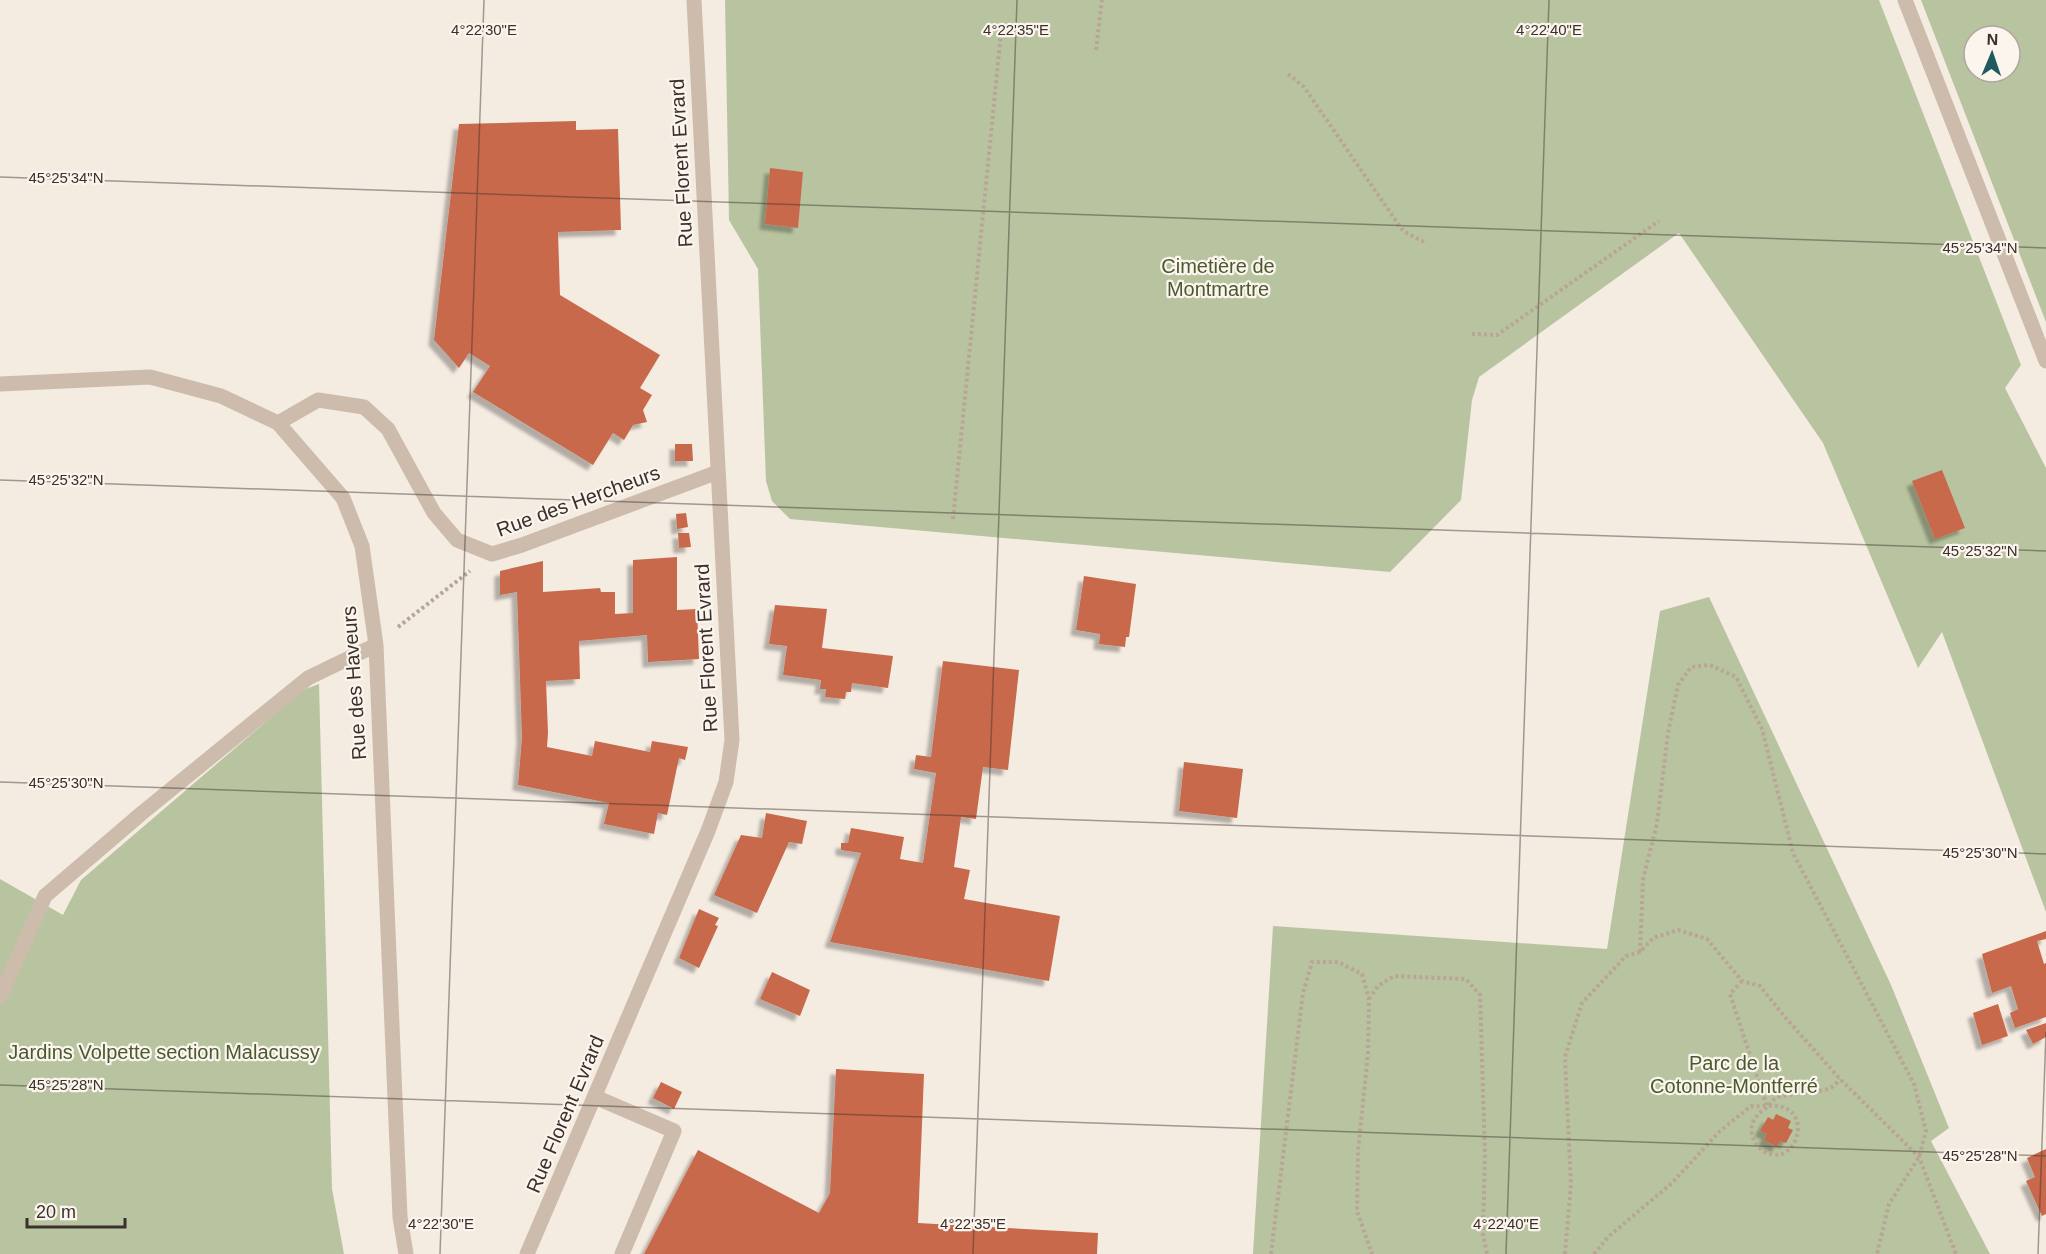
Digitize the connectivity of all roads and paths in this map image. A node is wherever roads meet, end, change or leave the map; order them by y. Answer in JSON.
{"nodes":[{"id":1,"x":694,"y":0,"type":"edge"},
{"id":2,"x":1102,"y":0,"type":"edge"},
{"id":3,"x":1905,"y":0,"type":"edge"},
{"id":4,"x":1001,"y":32,"type":"dead end"},
{"id":5,"x":1096,"y":50,"type":"dead end"},
{"id":6,"x":1288,"y":74,"type":"dead end"},
{"id":7,"x":1659,"y":221,"type":"dead end"},
{"id":8,"x":1426,"y":243,"type":"dead end"},
{"id":9,"x":1472,"y":333,"type":"dead end"},
{"id":10,"x":2046,"y":362,"type":"edge"},
{"id":11,"x":0,"y":384,"type":"edge"},
{"id":12,"x":278,"y":423,"type":"junction"},
{"id":13,"x":718,"y":472,"type":"junction"},
{"id":14,"x":953,"y":519,"type":"dead end"},
{"id":15,"x":492,"y":554,"type":"junction"},
{"id":16,"x":376,"y":645,"type":"junction"},
{"id":17,"x":1640,"y":952,"type":"junction"},
{"id":18,"x":1742,"y":981,"type":"junction"},
{"id":19,"x":0,"y":997,"type":"edge"},
{"id":20,"x":1369,"y":999,"type":"junction"},
{"id":21,"x":1840,"y":1079,"type":"junction"},
{"id":22,"x":595,"y":1097,"type":"junction"},
{"id":23,"x":1767,"y":1107,"type":"junction"},
{"id":24,"x":1919,"y":1157,"type":"junction"},
{"id":25,"x":406,"y":1254,"type":"edge"},
{"id":26,"x":527,"y":1254,"type":"edge"},
{"id":27,"x":622,"y":1254,"type":"edge"},
{"id":28,"x":1271,"y":1254,"type":"edge"},
{"id":29,"x":1372,"y":1254,"type":"edge"},
{"id":30,"x":1487,"y":1254,"type":"edge"},
{"id":31,"x":1565,"y":1254,"type":"edge"},
{"id":32,"x":1594,"y":1254,"type":"edge"},
{"id":33,"x":1877,"y":1254,"type":"edge"},
{"id":34,"x":1956,"y":1254,"type":"edge"}],
"edges":[{"from":1,"to":13,"type":"street","name":"Rue Florent Evrard"},
{"from":2,"to":5,"type":"path"},
{"from":3,"to":10,"type":"street"},
{"from":4,"to":14,"type":"path"},
{"from":6,"to":8,"type":"path"},
{"from":7,"to":9,"type":"path"},
{"from":11,"to":12,"type":"street","name":"Rue des Haveurs"},
{"from":12,"to":15,"type":"street","name":"Rue des Hercheurs"},
{"from":12,"to":16,"type":"street","name":"Rue des Haveurs"},
{"from":13,"to":15,"type":"street","name":"Rue des Hercheurs"},
{"from":13,"to":22,"type":"street","name":"Rue Florent Evrard"},
{"from":15,"to":16,"type":"path"},
{"from":16,"to":19,"type":"street"},
{"from":16,"to":25,"type":"street","name":"Rue des Haveurs"},
{"from":17,"to":18,"type":"path"},
{"from":17,"to":24,"type":"path"},
{"from":17,"to":31,"type":"path"},
{"from":18,"to":21,"type":"path"},
{"from":18,"to":23,"type":"path"},
{"from":20,"to":28,"type":"path"},
{"from":20,"to":29,"type":"path"},
{"from":20,"to":30,"type":"path"},
{"from":21,"to":23,"type":"path"},
{"from":21,"to":24,"type":"path"},
{"from":22,"to":26,"type":"street","name":"Rue Florent Evrard"},
{"from":22,"to":27,"type":"street"},
{"from":23,"to":23,"type":"path"},
{"from":23,"to":32,"type":"path"},
{"from":24,"to":33,"type":"path"},
{"from":24,"to":34,"type":"path"}]}
